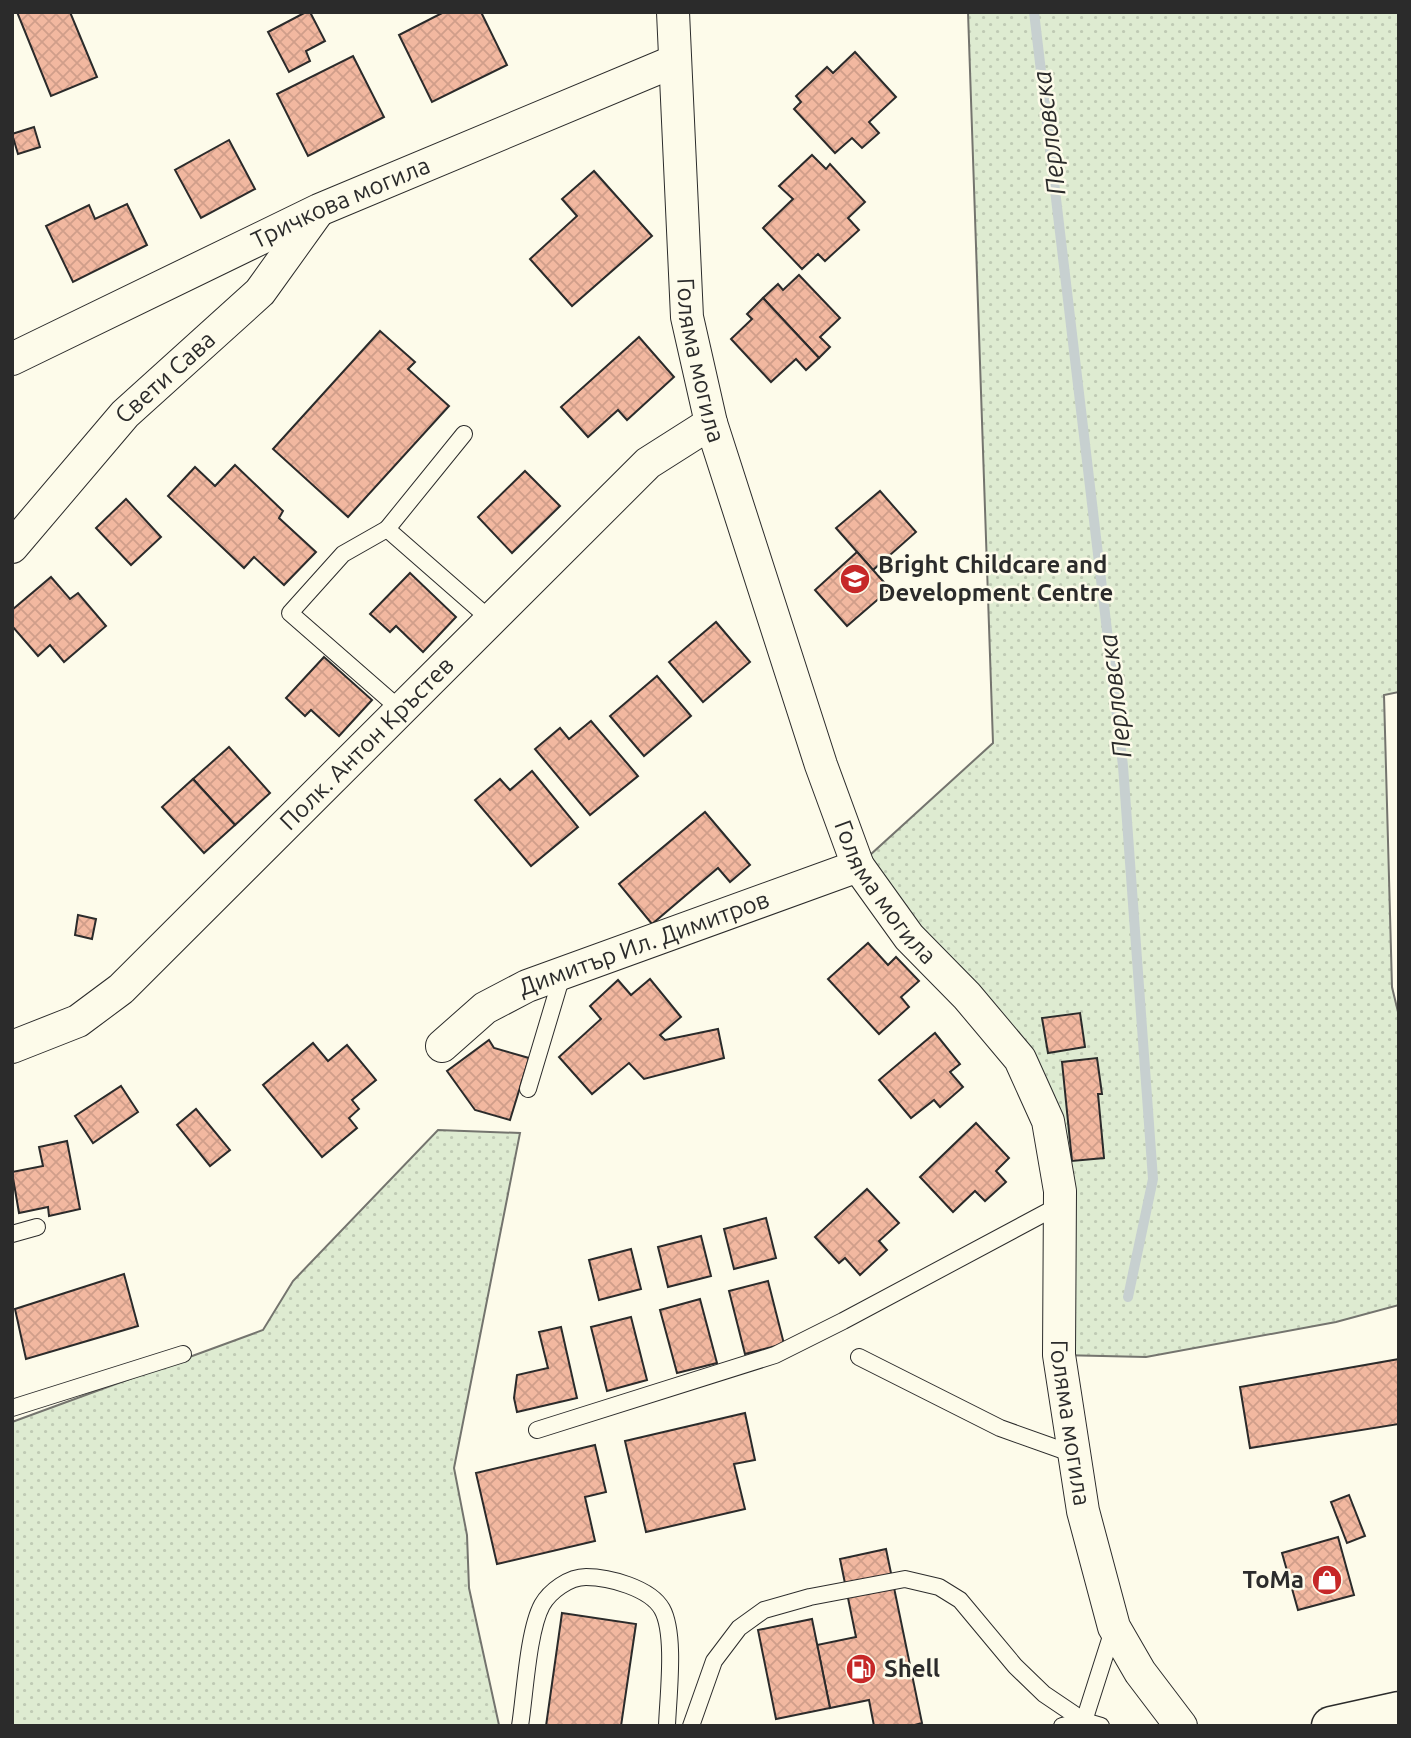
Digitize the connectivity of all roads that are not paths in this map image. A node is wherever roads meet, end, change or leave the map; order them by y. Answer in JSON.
{"nodes":[{"id":1,"x":673,"y":12,"type":"edge"},
{"id":2,"x":676,"y":61,"type":"junction"},
{"id":3,"x":319,"y":210,"type":"junction"},
{"id":4,"x":12,"y":359,"type":"edge"},
{"id":5,"x":711,"y":423,"type":"junction"},
{"id":6,"x":464,"y":434,"type":"dead end"},
{"id":7,"x":387,"y":529,"type":"junction"},
{"id":8,"x":12,"y":547,"type":"edge"},
{"id":9,"x":491,"y":620,"type":"junction"},
{"id":10,"x":401,"y":710,"type":"junction"},
{"id":11,"x":858,"y":866,"type":"junction"},
{"id":12,"x":563,"y":972,"type":"junction"},
{"id":13,"x":442,"y":1046,"type":"dead end"},
{"id":14,"x":12,"y":1047,"type":"edge"},
{"id":15,"x":528,"y":1089,"type":"dead end"},
{"id":16,"x":1060,"y":1205,"type":"junction"},
{"id":17,"x":37,"y":1227,"type":"dead end"},
{"id":18,"x":12,"y":1234,"type":"edge"},
{"id":19,"x":183,"y":1354,"type":"dead end"},
{"id":20,"x":859,"y":1357,"type":"dead end"},
{"id":21,"x":12,"y":1408,"type":"edge"},
{"id":22,"x":537,"y":1430,"type":"dead end"},
{"id":23,"x":1073,"y":1454,"type":"junction"},
{"id":24,"x":1114,"y":1627,"type":"junction"},
{"id":25,"x":1399,"y":1711,"type":"edge"},
{"id":26,"x":1084,"y":1721,"type":"junction"},
{"id":27,"x":520,"y":1726,"type":"edge"},
{"id":28,"x":667,"y":1726,"type":"edge"},
{"id":29,"x":691,"y":1726,"type":"edge"},
{"id":30,"x":1062,"y":1726,"type":"edge"},
{"id":31,"x":1101,"y":1726,"type":"edge"},
{"id":32,"x":1181,"y":1726,"type":"edge"},
{"id":33,"x":1331,"y":1726,"type":"edge"}],
"edges":[{"from":1,"to":2,"type":"street","name":"Голяма могила"},
{"from":2,"to":3,"type":"street","name":"Тричкова могила"},
{"from":2,"to":5,"type":"street","name":"Голяма могила"},
{"from":3,"to":4,"type":"street","name":"Тричкова могила"},
{"from":3,"to":8,"type":"street","name":"Свети Сава"},
{"from":5,"to":9,"type":"street","name":"Полк. Антон Кръстев"},
{"from":5,"to":11,"type":"street","name":"Голяма могила"},
{"from":6,"to":7,"type":"lane"},
{"from":7,"to":9,"type":"lane"},
{"from":7,"to":10,"type":"lane"},
{"from":9,"to":10,"type":"street","name":"Полк. Антон Кръстев"},
{"from":10,"to":14,"type":"street","name":"Полк. Антон Кръстев"},
{"from":11,"to":12,"type":"street","name":"Димитър Ил. Димитров"},
{"from":11,"to":16,"type":"street","name":"Голяма могила"},
{"from":12,"to":13,"type":"street","name":"Димитър Ил. Димитров"},
{"from":12,"to":15,"type":"lane"},
{"from":16,"to":22,"type":"lane"},
{"from":16,"to":23,"type":"street","name":"Голяма могила"},
{"from":17,"to":18,"type":"lane"},
{"from":19,"to":21,"type":"lane"},
{"from":20,"to":23,"type":"lane"},
{"from":23,"to":24,"type":"street","name":"Голяма могила"},
{"from":24,"to":26,"type":"lane"},
{"from":24,"to":32,"type":"street","name":"Голяма могила"},
{"from":25,"to":33,"type":"highway"},
{"from":26,"to":29,"type":"lane"},
{"from":26,"to":30,"type":"lane"},
{"from":26,"to":31,"type":"lane"},
{"from":27,"to":28,"type":"lane"}]}
